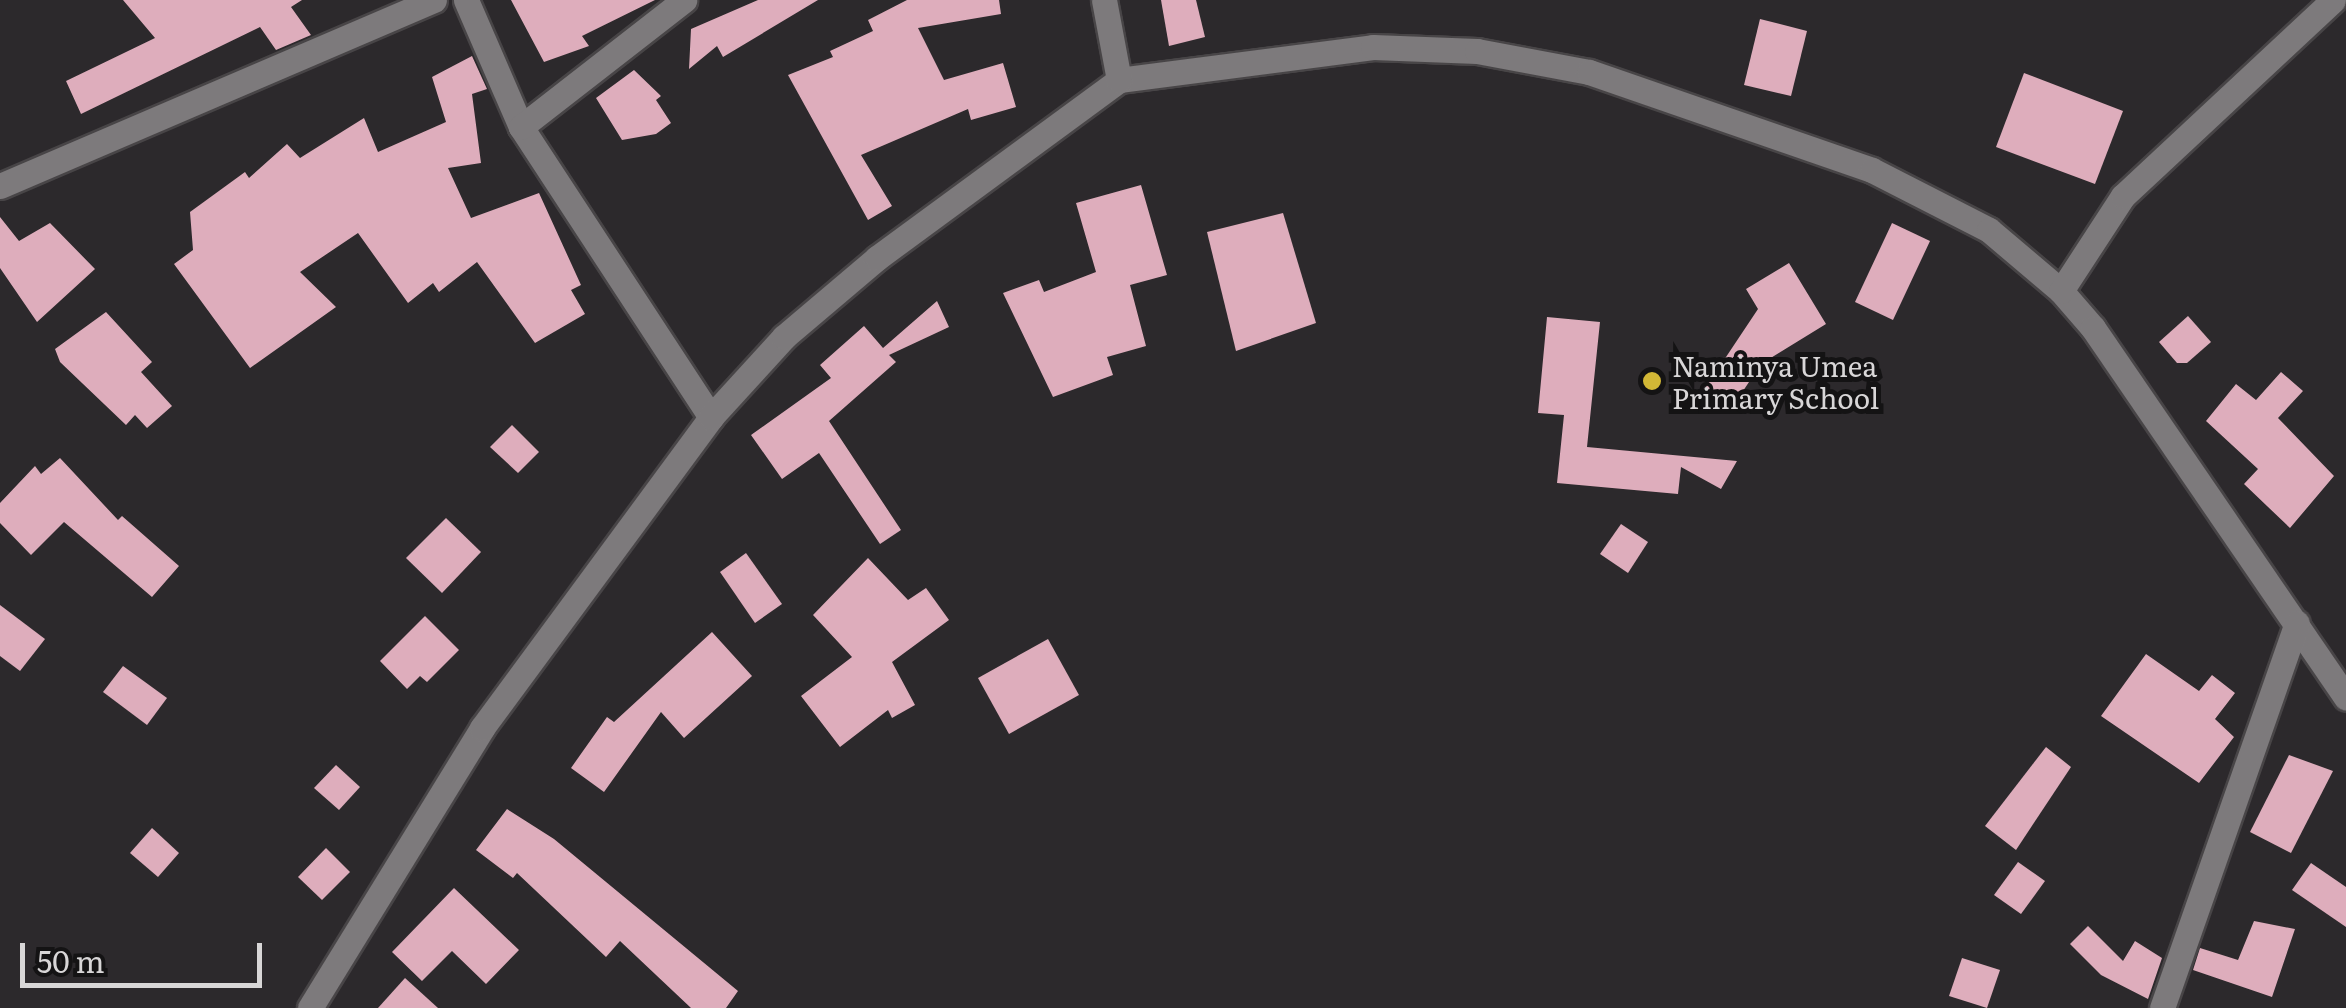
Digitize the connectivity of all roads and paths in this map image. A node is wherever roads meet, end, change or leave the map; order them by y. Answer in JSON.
{"nodes":[{"id":1,"x":434,"y":0,"type":"edge"},
{"id":2,"x":466,"y":0,"type":"edge"},
{"id":3,"x":684,"y":0,"type":"edge"},
{"id":4,"x":1104,"y":0,"type":"edge"},
{"id":5,"x":2333,"y":0,"type":"edge"},
{"id":6,"x":1118,"y":80,"type":"junction"},
{"id":7,"x":521,"y":126,"type":"junction"},
{"id":8,"x":0,"y":186,"type":"edge"},
{"id":9,"x":2061,"y":291,"type":"junction"},
{"id":10,"x":711,"y":418,"type":"junction"},
{"id":11,"x":2297,"y":623,"type":"junction"},
{"id":12,"x":2346,"y":698,"type":"edge"},
{"id":13,"x":310,"y":1008,"type":"edge"},
{"id":14,"x":2162,"y":1008,"type":"edge"}],
"edges":[{"from":1,"to":8,"type":"street"},
{"from":2,"to":7,"type":"street"},
{"from":3,"to":7,"type":"street"},
{"from":4,"to":6,"type":"street"},
{"from":5,"to":9,"type":"street"},
{"from":6,"to":9,"type":"street"},
{"from":6,"to":10,"type":"street"},
{"from":7,"to":10,"type":"street"},
{"from":9,"to":11,"type":"street"},
{"from":10,"to":13,"type":"street"},
{"from":11,"to":12,"type":"street"},
{"from":11,"to":14,"type":"street"}]}
